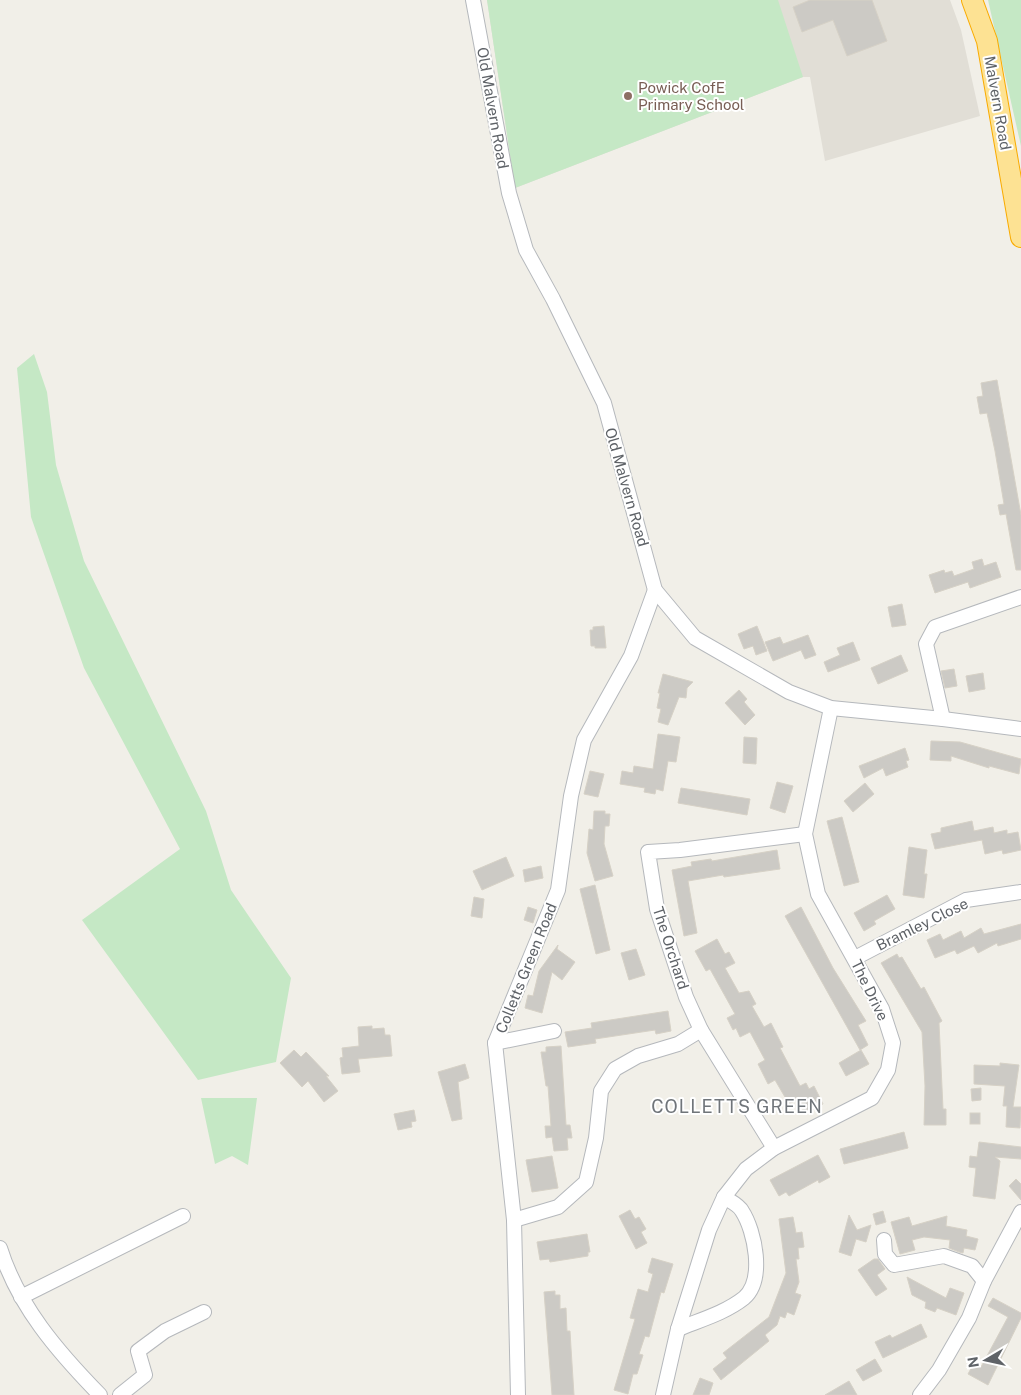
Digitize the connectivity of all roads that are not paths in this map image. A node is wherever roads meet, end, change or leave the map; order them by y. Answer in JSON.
{"nodes":[{"id":1,"x":473,"y":0,"type":"edge"},
{"id":2,"x":972,"y":0,"type":"edge"},
{"id":3,"x":1021,"y":237,"type":"edge"},
{"id":4,"x":655,"y":590,"type":"junction"},
{"id":5,"x":1021,"y":597,"type":"edge"},
{"id":6,"x":831,"y":708,"type":"junction"},
{"id":7,"x":943,"y":718,"type":"junction"},
{"id":8,"x":1021,"y":728,"type":"edge"},
{"id":9,"x":805,"y":834,"type":"junction"},
{"id":10,"x":1021,"y":892,"type":"edge"},
{"id":11,"x":855,"y":958,"type":"junction"},
{"id":12,"x":701,"y":1030,"type":"junction"},
{"id":13,"x":554,"y":1031,"type":"dead end"},
{"id":14,"x":495,"y":1043,"type":"junction"},
{"id":15,"x":774,"y":1148,"type":"junction"},
{"id":16,"x":724,"y":1197,"type":"junction"},
{"id":17,"x":1021,"y":1212,"type":"edge"},
{"id":18,"x":183,"y":1216,"type":"dead end"},
{"id":19,"x":514,"y":1220,"type":"junction"},
{"id":20,"x":884,"y":1240,"type":"dead end"},
{"id":21,"x":0,"y":1248,"type":"edge"},
{"id":22,"x":984,"y":1281,"type":"junction"},
{"id":23,"x":21,"y":1297,"type":"junction"},
{"id":24,"x":204,"y":1312,"type":"dead end"},
{"id":25,"x":678,"y":1329,"type":"junction"},
{"id":26,"x":100,"y":1395,"type":"edge"},
{"id":27,"x":120,"y":1395,"type":"edge"},
{"id":28,"x":518,"y":1395,"type":"edge"},
{"id":29,"x":663,"y":1395,"type":"edge"},
{"id":30,"x":920,"y":1395,"type":"edge"}],
"edges":[{"from":1,"to":4,"type":"street","name":"Old Malvern Road"},
{"from":2,"to":3,"type":"highway","name":"Malvern Road"},
{"from":4,"to":6,"type":"street","name":"Old Malvern Road"},
{"from":4,"to":14,"type":"street","name":"Colletts Green Road"},
{"from":5,"to":7,"type":"street"},
{"from":6,"to":7,"type":"street","name":"Old Malvern Road"},
{"from":6,"to":9,"type":"street","name":"The Drive"},
{"from":7,"to":8,"type":"street","name":"Old Malvern Road"},
{"from":9,"to":11,"type":"street","name":"The Drive"},
{"from":9,"to":12,"type":"street","name":"The Orchard"},
{"from":10,"to":11,"type":"street","name":"Bramley Close"},
{"from":11,"to":15,"type":"street","name":"The Drive"},
{"from":12,"to":15,"type":"street","name":"The Orchard"},
{"from":12,"to":19,"type":"street"},
{"from":13,"to":14,"type":"street"},
{"from":14,"to":19,"type":"street","name":"Colletts Green Road"},
{"from":15,"to":16,"type":"street","name":"The Drive"},
{"from":16,"to":25,"type":"street","name":"The Drive"},
{"from":16,"to":25,"type":"street"},
{"from":17,"to":22,"type":"street"},
{"from":18,"to":23,"type":"street"},
{"from":19,"to":28,"type":"street","name":"Colletts Green Road"},
{"from":20,"to":22,"type":"street"},
{"from":21,"to":23,"type":"street"},
{"from":22,"to":30,"type":"street"},
{"from":23,"to":26,"type":"street"},
{"from":24,"to":27,"type":"street"},
{"from":25,"to":29,"type":"street","name":"The Drive"}]}
